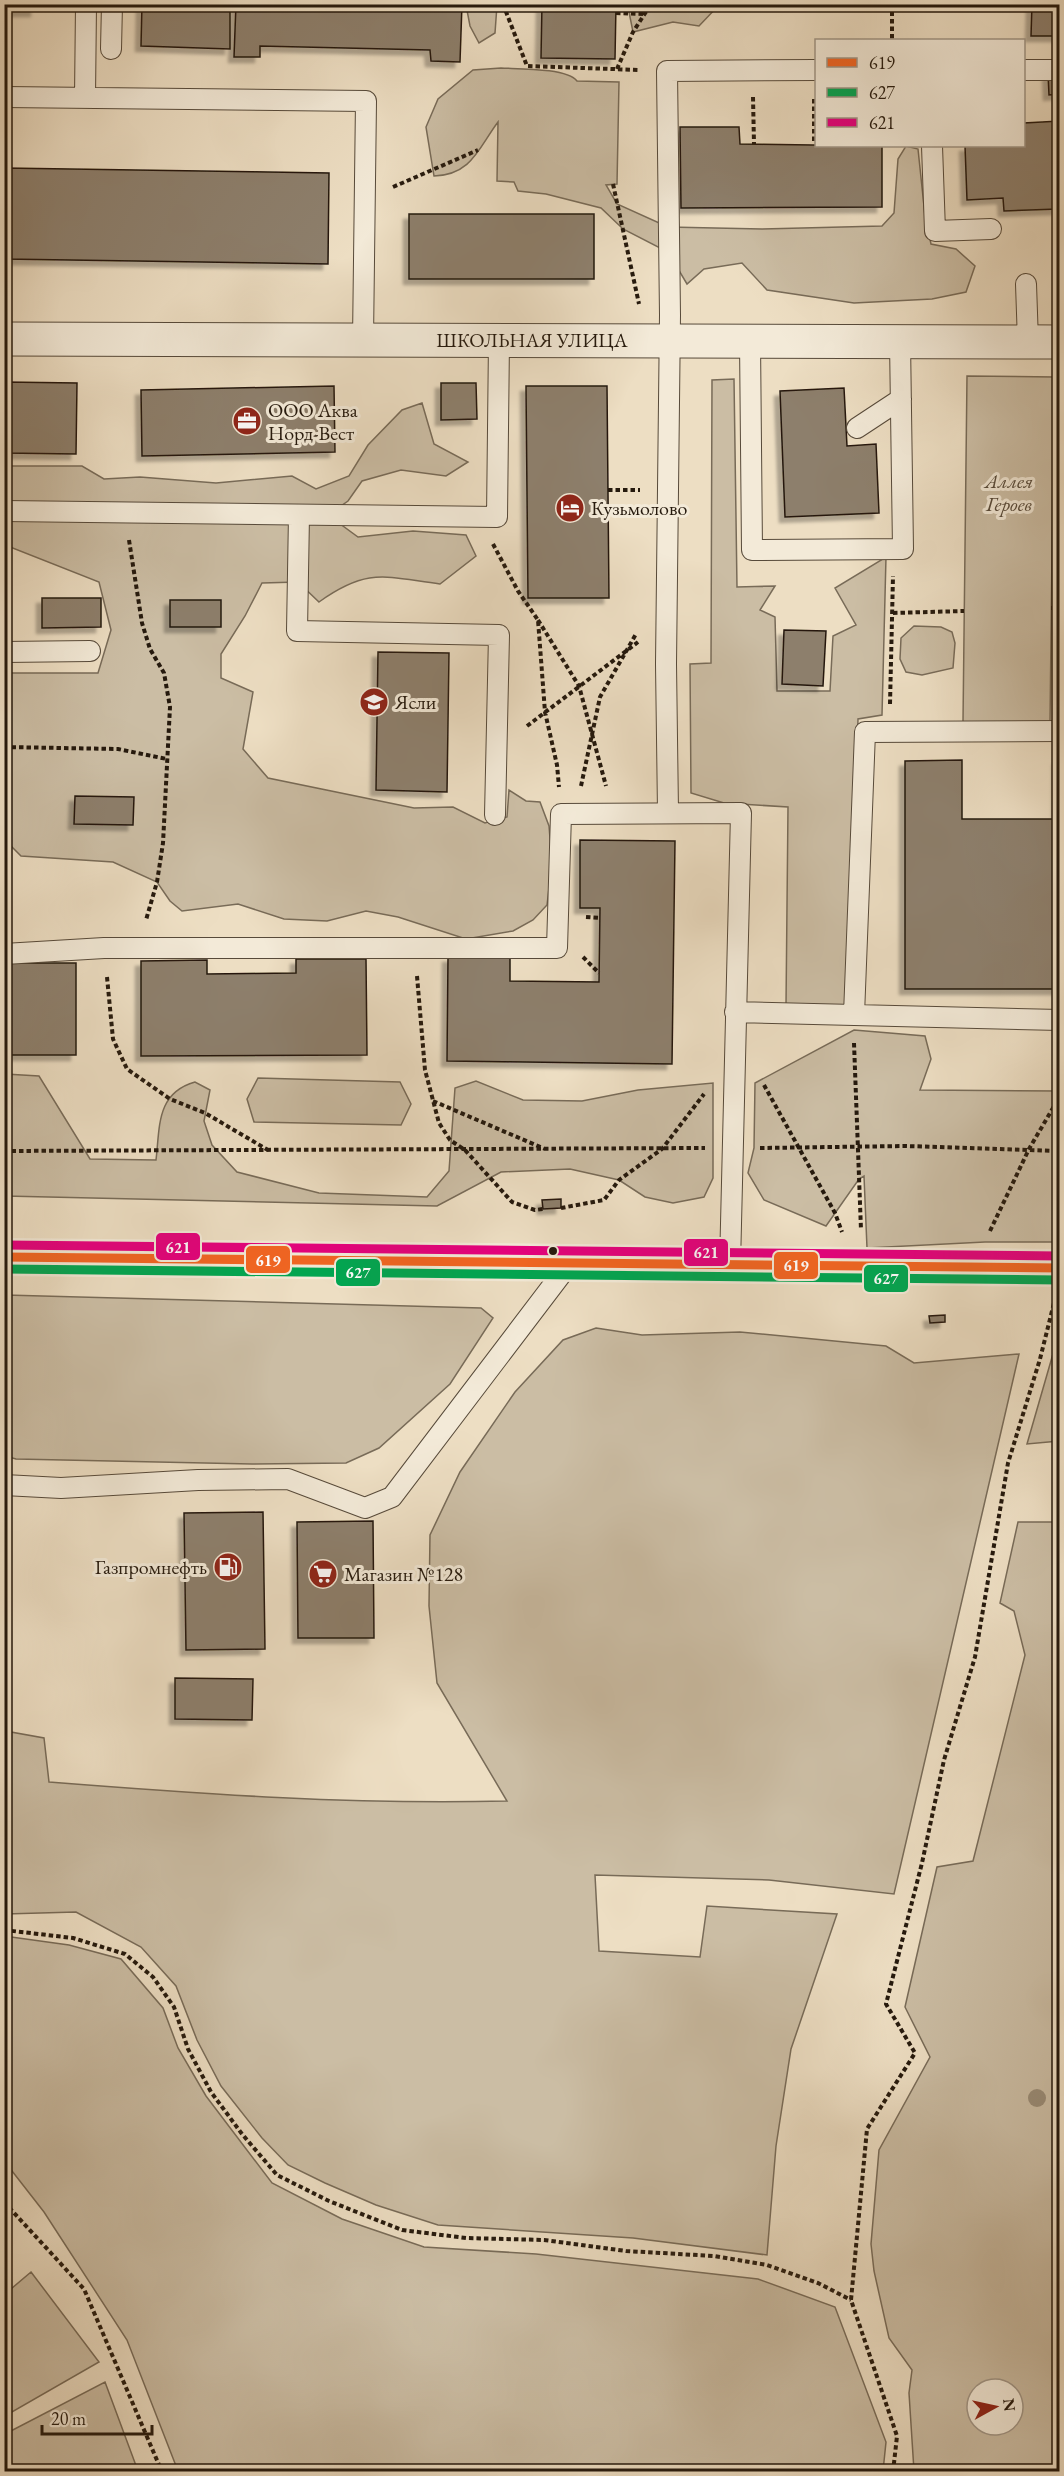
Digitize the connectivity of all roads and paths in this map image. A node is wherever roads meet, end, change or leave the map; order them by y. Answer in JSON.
{"nodes":[{"id":1,"x":86,"y":4,"type":"edge"},
{"id":2,"x":112,"y":4,"type":"edge"},
{"id":3,"x":503,"y":4,"type":"edge"},
{"id":4,"x":651,"y":4,"type":"edge"},
{"id":5,"x":892,"y":4,"type":"edge"},
{"id":6,"x":616,"y":13,"type":"dead end"},
{"id":7,"x":645,"y":14,"type":"junction"},
{"id":8,"x":892,"y":39,"type":"edge"},
{"id":9,"x":111,"y":49,"type":"dead end"},
{"id":10,"x":617,"y":69,"type":"junction"},
{"id":11,"x":753,"y":70,"type":"junction"},
{"id":12,"x":815,"y":70,"type":"edge"},
{"id":13,"x":1025,"y":70,"type":"edge"},
{"id":14,"x":1059,"y":70,"type":"edge"},
{"id":15,"x":667,"y":71,"type":"junction"},
{"id":16,"x":4,"y":97,"type":"edge"},
{"id":17,"x":85,"y":98,"type":"junction"},
{"id":18,"x":754,"y":144,"type":"dead end"},
{"id":19,"x":814,"y":144,"type":"dead end"},
{"id":20,"x":932,"y":147,"type":"edge"},
{"id":21,"x":478,"y":150,"type":"dead end"},
{"id":22,"x":613,"y":184,"type":"dead end"},
{"id":23,"x":365,"y":200,"type":"junction"},
{"id":24,"x":991,"y":229,"type":"dead end"},
{"id":25,"x":1026,"y":284,"type":"dead end"},
{"id":26,"x":641,"y":314,"type":"dead end"},
{"id":27,"x":4,"y":339,"type":"edge"},
{"id":28,"x":363,"y":340,"type":"junction"},
{"id":29,"x":499,"y":340,"type":"junction"},
{"id":30,"x":669,"y":341,"type":"junction"},
{"id":31,"x":750,"y":341,"type":"junction"},
{"id":32,"x":900,"y":341,"type":"junction"},
{"id":33,"x":1044,"y":342,"type":"edge"},
{"id":34,"x":901,"y":399,"type":"junction"},
{"id":35,"x":857,"y":428,"type":"dead end"},
{"id":36,"x":4,"y":511,"type":"edge"},
{"id":37,"x":128,"y":513,"type":"junction"},
{"id":38,"x":299,"y":515,"type":"junction"},
{"id":39,"x":479,"y":517,"type":"junction"},
{"id":40,"x":894,"y":549,"type":"junction"},
{"id":41,"x":1051,"y":608,"type":"dead end"},
{"id":42,"x":1059,"y":608,"type":"edge"},
{"id":43,"x":964,"y":611,"type":"dead end"},
{"id":44,"x":892,"y":613,"type":"junction"},
{"id":45,"x":538,"y":620,"type":"junction"},
{"id":46,"x":639,"y":628,"type":"dead end"},
{"id":47,"x":647,"y":635,"type":"dead end"},
{"id":48,"x":631,"y":648,"type":"junction"},
{"id":49,"x":90,"y":651,"type":"dead end"},
{"id":50,"x":4,"y":652,"type":"edge"},
{"id":51,"x":579,"y":686,"type":"junction"},
{"id":52,"x":889,"y":708,"type":"dead end"},
{"id":53,"x":545,"y":712,"type":"junction"},
{"id":54,"x":526,"y":726,"type":"dead end"},
{"id":55,"x":1059,"y":731,"type":"edge"},
{"id":56,"x":592,"y":738,"type":"junction"},
{"id":57,"x":4,"y":747,"type":"edge"},
{"id":58,"x":167,"y":759,"type":"junction"},
{"id":59,"x":624,"y":812,"type":"junction"},
{"id":60,"x":668,"y":812,"type":"junction"},
{"id":61,"x":583,"y":813,"type":"junction"},
{"id":62,"x":561,"y":814,"type":"junction"},
{"id":63,"x":495,"y":815,"type":"dead end"},
{"id":64,"x":104,"y":948,"type":"junction"},
{"id":65,"x":137,"y":948,"type":"junction"},
{"id":66,"x":415,"y":948,"type":"junction"},
{"id":67,"x":4,"y":954,"type":"edge"},
{"id":68,"x":735,"y":1012,"type":"junction"},
{"id":69,"x":854,"y":1015,"type":"junction"},
{"id":70,"x":1059,"y":1020,"type":"edge"},
{"id":71,"x":854,"y":1042,"type":"dead end"},
{"id":72,"x":734,"y":1056,"type":"junction"},
{"id":73,"x":761,"y":1080,"type":"dead end"},
{"id":74,"x":1059,"y":1096,"type":"edge"},
{"id":75,"x":433,"y":1101,"type":"junction"},
{"id":76,"x":732,"y":1148,"type":"junction"},
{"id":77,"x":799,"y":1148,"type":"junction"},
{"id":78,"x":858,"y":1148,"type":"junction"},
{"id":79,"x":662,"y":1149,"type":"junction"},
{"id":80,"x":1029,"y":1149,"type":"junction"},
{"id":81,"x":269,"y":1150,"type":"junction"},
{"id":82,"x":465,"y":1150,"type":"junction"},
{"id":83,"x":548,"y":1150,"type":"junction"},
{"id":84,"x":4,"y":1151,"type":"edge"},
{"id":85,"x":1059,"y":1151,"type":"edge"},
{"id":86,"x":561,"y":1208,"type":"dead end"},
{"id":87,"x":543,"y":1209,"type":"dead end"},
{"id":88,"x":4,"y":1257,"type":"edge"},
{"id":89,"x":569,"y":1264,"type":"junction"},
{"id":90,"x":730,"y":1265,"type":"junction"},
{"id":91,"x":858,"y":1267,"type":"junction"},
{"id":92,"x":973,"y":1267,"type":"junction"},
{"id":93,"x":1059,"y":1268,"type":"edge"},
{"id":94,"x":1054,"y":1301,"type":"dead end"},
{"id":95,"x":4,"y":1485,"type":"edge"},
{"id":96,"x":4,"y":1930,"type":"edge"},
{"id":97,"x":4,"y":2202,"type":"edge"},
{"id":98,"x":851,"y":2300,"type":"junction"},
{"id":99,"x":162,"y":2472,"type":"edge"},
{"id":100,"x":893,"y":2472,"type":"edge"}],
"edges":[{"from":1,"to":17,"type":"lane"},
{"from":2,"to":9,"type":"lane"},
{"from":3,"to":10,"type":"path"},
{"from":4,"to":7,"type":"path"},
{"from":5,"to":8,"type":"path"},
{"from":6,"to":7,"type":"path"},
{"from":7,"to":10,"type":"path"},
{"from":10,"to":15,"type":"path"},
{"from":11,"to":12,"type":"lane"},
{"from":11,"to":15,"type":"lane"},
{"from":11,"to":18,"type":"path"},
{"from":12,"to":19,"type":"path"},
{"from":13,"to":14,"type":"lane"},
{"from":15,"to":30,"type":"lane"},
{"from":16,"to":17,"type":"lane"},
{"from":17,"to":23,"type":"lane"},
{"from":20,"to":24,"type":"lane"},
{"from":21,"to":23,"type":"path"},
{"from":22,"to":26,"type":"path"},
{"from":23,"to":28,"type":"lane"},
{"from":25,"to":33,"type":"lane"},
{"from":27,"to":28,"type":"main road","name":"ШКОЛЬНАЯ УЛИЦА"},
{"from":28,"to":29,"type":"main road","name":"ШКОЛЬНАЯ УЛИЦА"},
{"from":29,"to":30,"type":"main road","name":"ШКОЛЬНАЯ УЛИЦА"},
{"from":29,"to":39,"type":"lane"},
{"from":30,"to":31,"type":"main road","name":"ШКОЛЬНАЯ УЛИЦА"},
{"from":30,"to":60,"type":"lane"},
{"from":31,"to":32,"type":"main road","name":"ШКОЛЬНАЯ УЛИЦА"},
{"from":31,"to":40,"type":"lane"},
{"from":32,"to":33,"type":"main road","name":"ШКОЛЬНАЯ УЛИЦА"},
{"from":32,"to":34,"type":"lane"},
{"from":34,"to":35,"type":"lane"},
{"from":34,"to":40,"type":"lane"},
{"from":36,"to":37,"type":"lane"},
{"from":37,"to":38,"type":"lane"},
{"from":37,"to":58,"type":"path"},
{"from":38,"to":39,"type":"lane"},
{"from":38,"to":63,"type":"lane"},
{"from":39,"to":45,"type":"path"},
{"from":40,"to":44,"type":"path"},
{"from":41,"to":42,"type":"path"},
{"from":43,"to":44,"type":"path"},
{"from":44,"to":52,"type":"path"},
{"from":45,"to":51,"type":"path"},
{"from":45,"to":53,"type":"path"},
{"from":46,"to":48,"type":"path"},
{"from":47,"to":48,"type":"path"},
{"from":48,"to":51,"type":"path"},
{"from":48,"to":56,"type":"path"},
{"from":49,"to":50,"type":"lane"},
{"from":51,"to":53,"type":"path"},
{"from":51,"to":56,"type":"path"},
{"from":53,"to":54,"type":"path"},
{"from":53,"to":62,"type":"path"},
{"from":55,"to":69,"type":"lane"},
{"from":56,"to":59,"type":"path"},
{"from":56,"to":61,"type":"path"},
{"from":57,"to":58,"type":"path"},
{"from":58,"to":65,"type":"path"},
{"from":59,"to":60,"type":"lane"},
{"from":59,"to":61,"type":"lane"},
{"from":60,"to":68,"type":"lane"},
{"from":61,"to":62,"type":"lane"},
{"from":62,"to":66,"type":"lane"},
{"from":64,"to":65,"type":"lane"},
{"from":64,"to":67,"type":"lane"},
{"from":64,"to":81,"type":"path"},
{"from":65,"to":66,"type":"lane"},
{"from":66,"to":75,"type":"path"},
{"from":68,"to":69,"type":"lane"},
{"from":68,"to":72,"type":"lane"},
{"from":69,"to":70,"type":"lane"},
{"from":71,"to":78,"type":"path"},
{"from":72,"to":76,"type":"lane"},
{"from":72,"to":79,"type":"path"},
{"from":73,"to":77,"type":"path"},
{"from":74,"to":80,"type":"path"},
{"from":75,"to":82,"type":"path"},
{"from":75,"to":83,"type":"path"},
{"from":76,"to":77,"type":"path"},
{"from":76,"to":79,"type":"path"},
{"from":76,"to":90,"type":"lane"},
{"from":77,"to":78,"type":"path"},
{"from":77,"to":91,"type":"path"},
{"from":78,"to":80,"type":"path"},
{"from":78,"to":91,"type":"path"},
{"from":79,"to":83,"type":"path"},
{"from":79,"to":86,"type":"path"},
{"from":80,"to":85,"type":"path"},
{"from":80,"to":92,"type":"path"},
{"from":81,"to":82,"type":"path"},
{"from":81,"to":84,"type":"path"},
{"from":82,"to":83,"type":"path"},
{"from":82,"to":87,"type":"path"},
{"from":88,"to":89,"type":"main road"},
{"from":89,"to":90,"type":"main road"},
{"from":89,"to":95,"type":"lane"},
{"from":90,"to":91,"type":"main road"},
{"from":91,"to":92,"type":"main road"},
{"from":92,"to":93,"type":"main road"},
{"from":94,"to":98,"type":"path"},
{"from":96,"to":98,"type":"path"},
{"from":97,"to":99,"type":"path"},
{"from":98,"to":100,"type":"path"}]}
